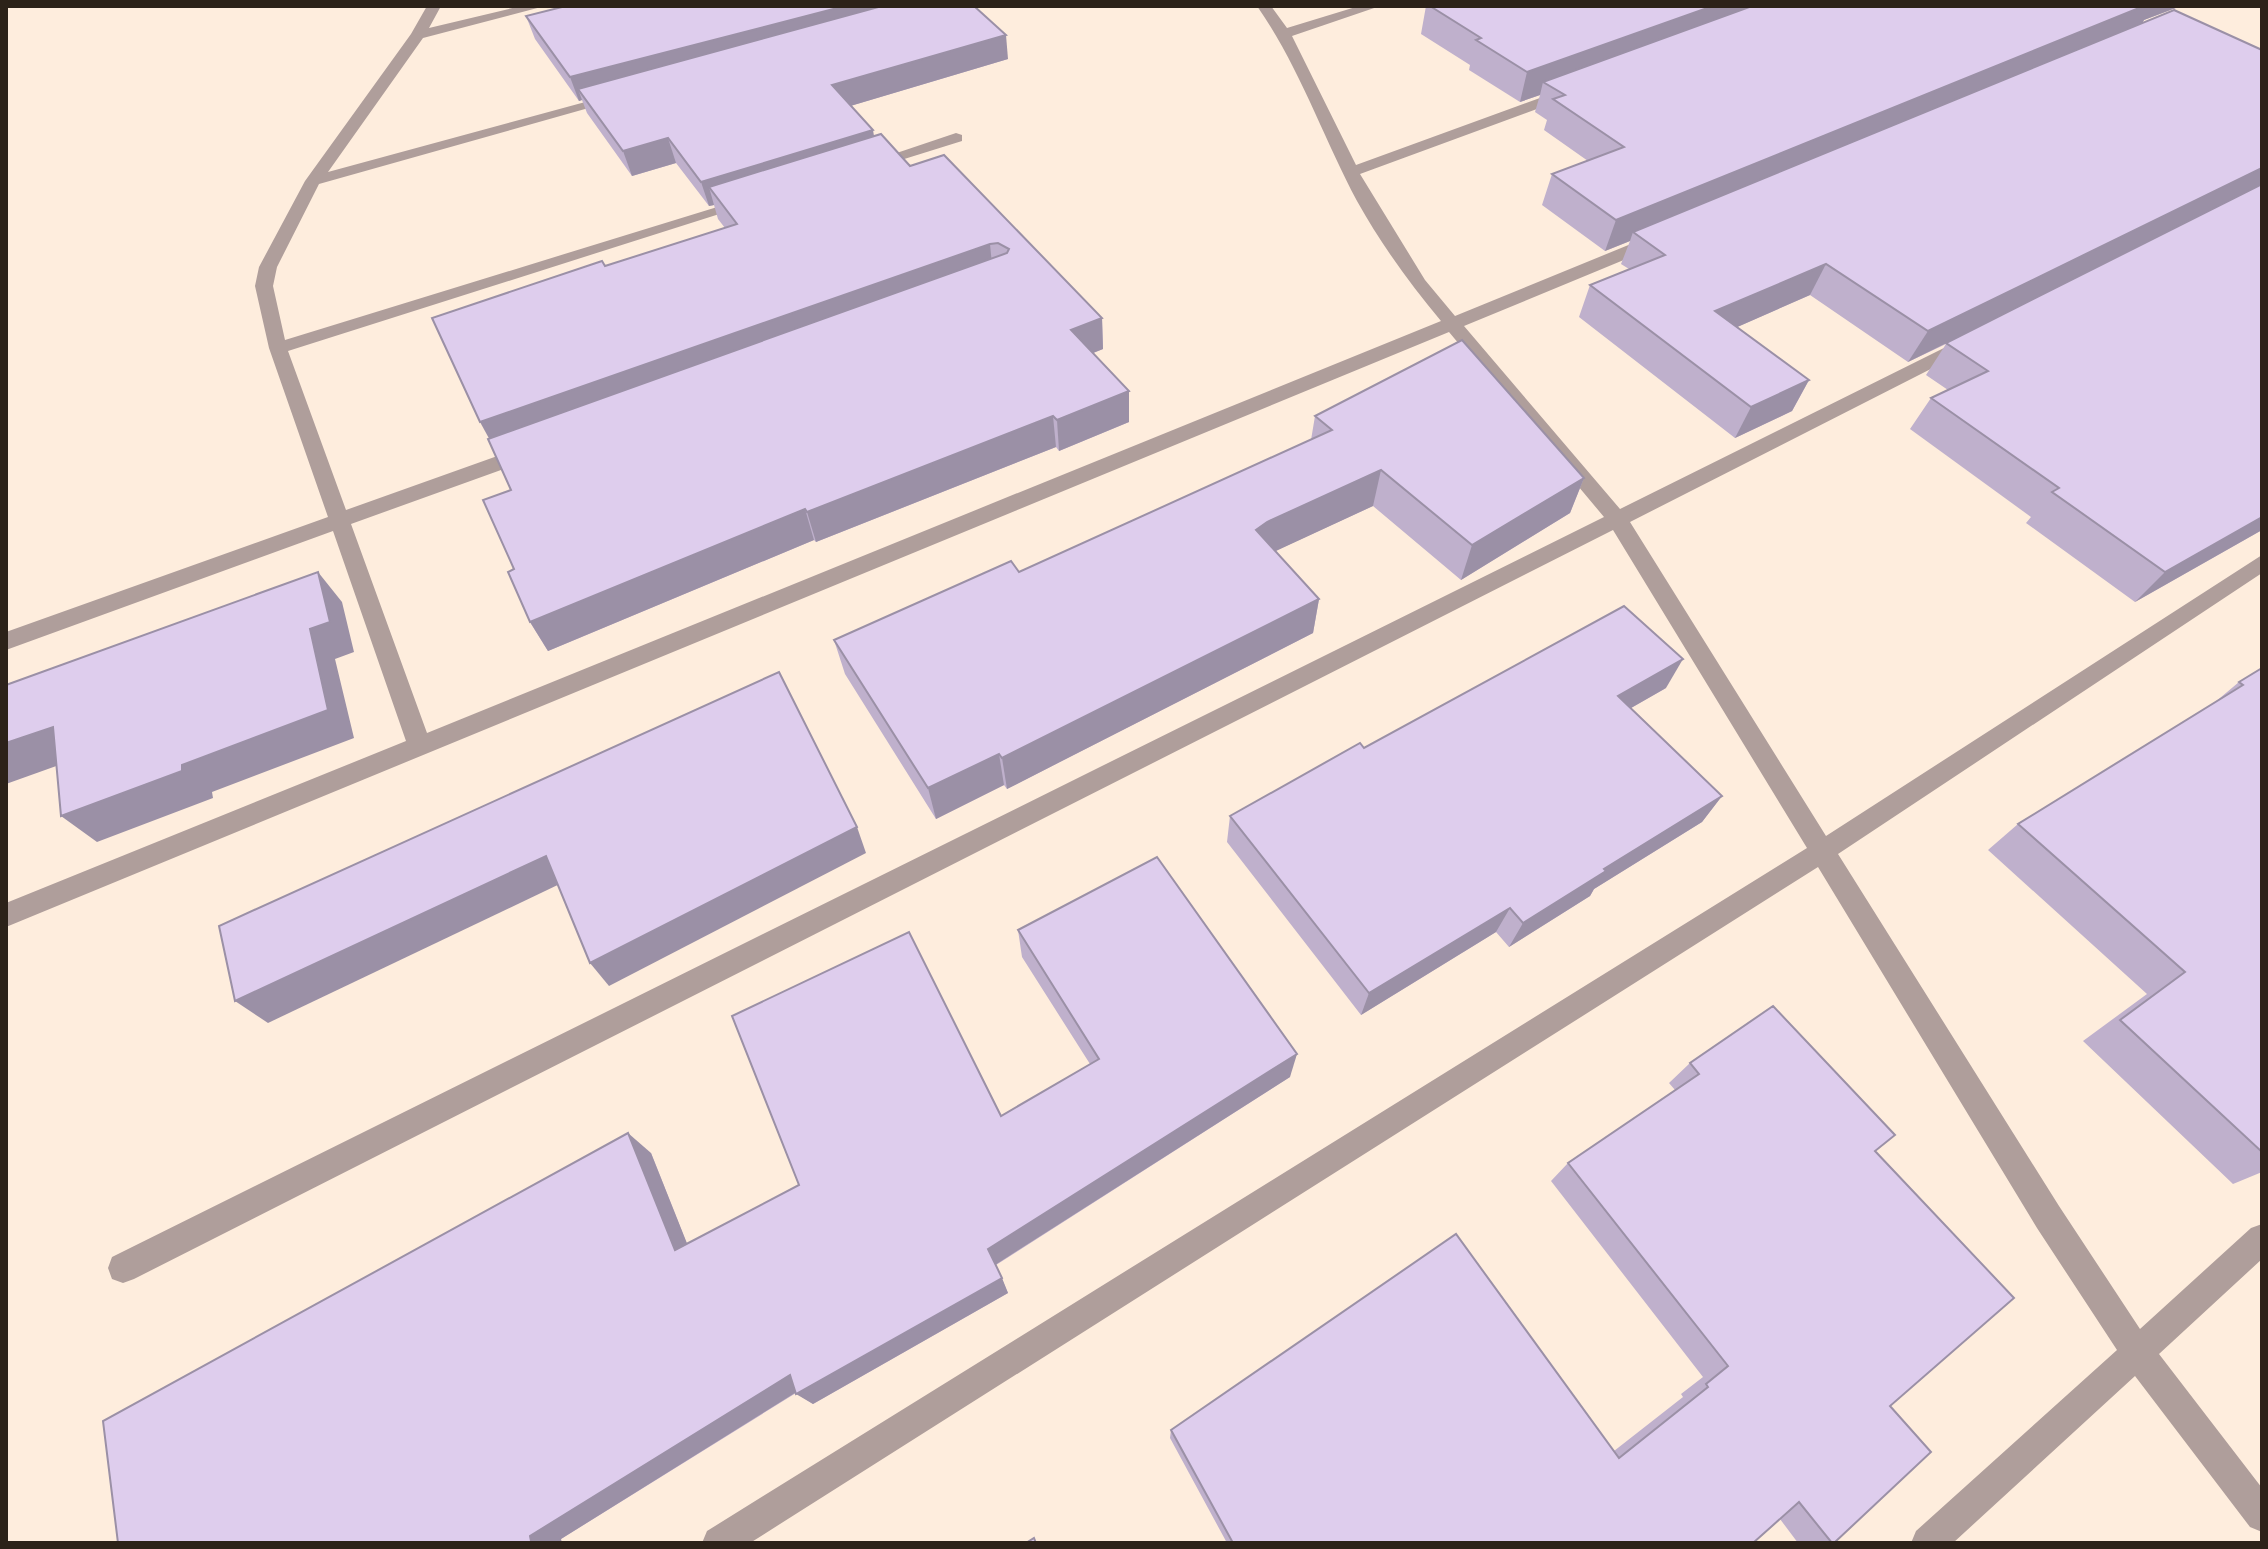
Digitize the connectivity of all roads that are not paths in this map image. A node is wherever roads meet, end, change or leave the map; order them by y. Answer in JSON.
{"nodes":[{"id":1,"x":434,"y":6,"type":"edge"},
{"id":2,"x":538,"y":6,"type":"edge"},
{"id":3,"x":1264,"y":6,"type":"edge"},
{"id":4,"x":1373,"y":6,"type":"edge"},
{"id":5,"x":1284,"y":34,"type":"junction"},
{"id":6,"x":418,"y":35,"type":"junction"},
{"id":7,"x":1586,"y":86,"type":"edge"},
{"id":8,"x":633,"y":93,"type":"edge"},
{"id":9,"x":956,"y":138,"type":"dead end"},
{"id":10,"x":850,"y":170,"type":"edge"},
{"id":11,"x":1351,"y":172,"type":"junction"},
{"id":12,"x":313,"y":181,"type":"junction"},
{"id":13,"x":760,"y":198,"type":"edge"},
{"id":14,"x":1674,"y":232,"type":"edge"},
{"id":15,"x":1453,"y":324,"type":"junction"},
{"id":16,"x":1982,"y":336,"type":"edge"},
{"id":17,"x":278,"y":348,"type":"junction"},
{"id":18,"x":551,"y":444,"type":"edge"},
{"id":19,"x":342,"y":520,"type":"junction"},
{"id":20,"x":1618,"y":520,"type":"junction"},
{"id":21,"x":2262,"y":563,"type":"edge"},
{"id":22,"x":6,"y":641,"type":"edge"},
{"id":23,"x":420,"y":747,"type":"junction"},
{"id":24,"x":1823,"y":851,"type":"junction"},
{"id":25,"x":8,"y":914,"type":"edge"},
{"id":26,"x":2262,"y":1239,"type":"edge"},
{"id":27,"x":123,"y":1268,"type":"dead end"},
{"id":28,"x":2137,"y":1352,"type":"junction"},
{"id":29,"x":2262,"y":1515,"type":"edge"},
{"id":30,"x":719,"y":1543,"type":"edge"},
{"id":31,"x":1928,"y":1543,"type":"edge"}],
"edges":[{"from":1,"to":6,"type":"street"},
{"from":2,"to":6,"type":"street"},
{"from":3,"to":5,"type":"street"},
{"from":4,"to":5,"type":"street"},
{"from":5,"to":11,"type":"street"},
{"from":6,"to":12,"type":"street"},
{"from":7,"to":11,"type":"street"},
{"from":8,"to":12,"type":"street"},
{"from":9,"to":10,"type":"street"},
{"from":11,"to":15,"type":"street"},
{"from":12,"to":17,"type":"street"},
{"from":13,"to":17,"type":"street"},
{"from":14,"to":15,"type":"street"},
{"from":15,"to":20,"type":"street"},
{"from":15,"to":23,"type":"street"},
{"from":16,"to":20,"type":"street"},
{"from":17,"to":19,"type":"street"},
{"from":18,"to":19,"type":"street"},
{"from":19,"to":22,"type":"street"},
{"from":19,"to":23,"type":"street"},
{"from":20,"to":24,"type":"street"},
{"from":20,"to":27,"type":"street"},
{"from":21,"to":24,"type":"street"},
{"from":23,"to":25,"type":"street"},
{"from":24,"to":28,"type":"street"},
{"from":24,"to":30,"type":"street"},
{"from":26,"to":28,"type":"street"},
{"from":28,"to":29,"type":"street"},
{"from":28,"to":31,"type":"street"}]}
